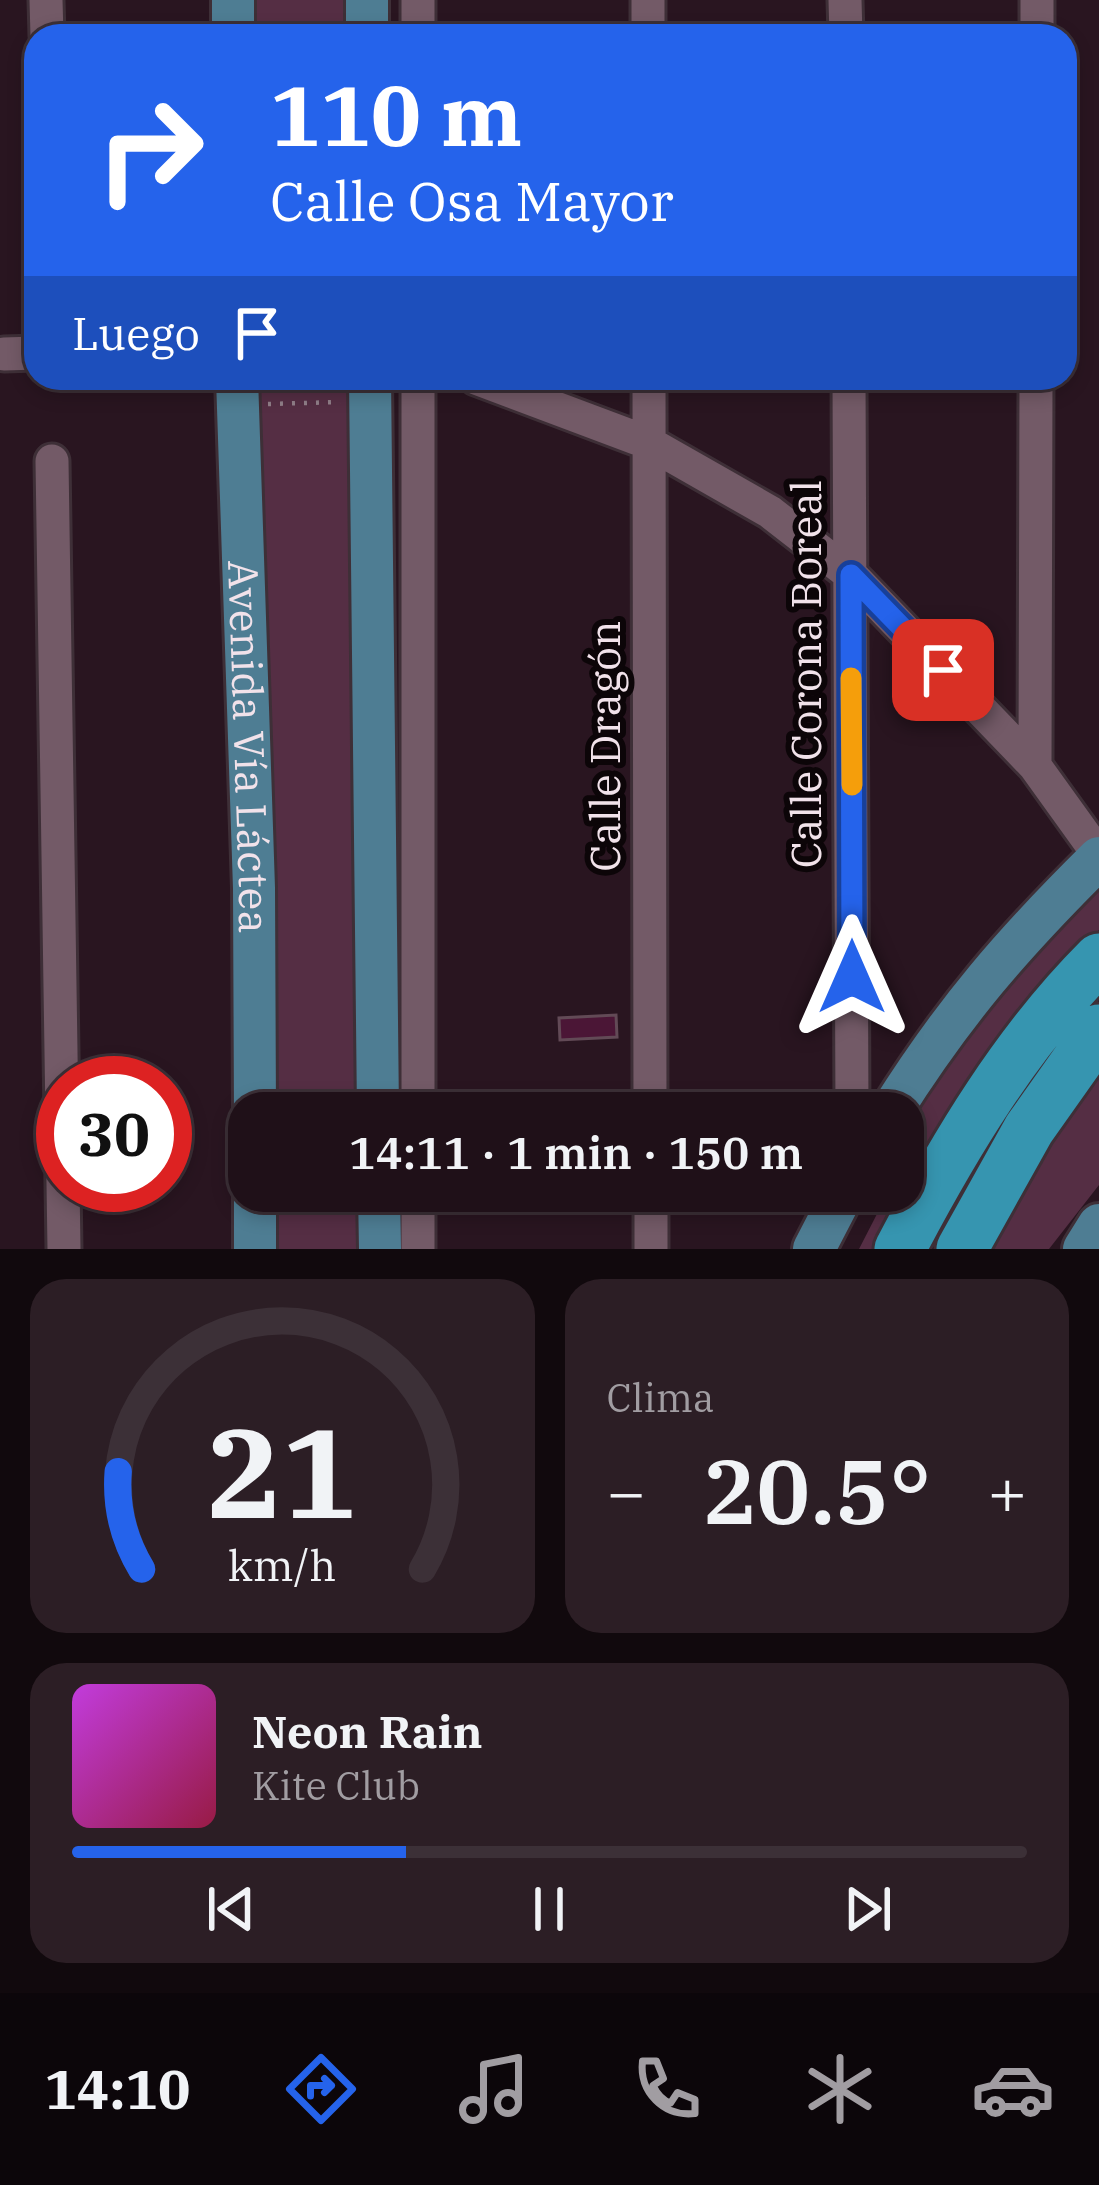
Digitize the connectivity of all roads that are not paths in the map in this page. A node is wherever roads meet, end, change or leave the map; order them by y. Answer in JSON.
{"nodes":[{"id":1,"x":370,"y":390,"type":"edge"},
{"id":2,"x":418,"y":390,"type":"edge"},
{"id":3,"x":508,"y":390,"type":"edge"},
{"id":4,"x":649,"y":390,"type":"edge"},
{"id":5,"x":849,"y":390,"type":"edge"},
{"id":6,"x":1036,"y":390,"type":"edge"},
{"id":7,"x":237,"y":391,"type":"edge"},
{"id":8,"x":649,"y":443,"type":"junction"},
{"id":9,"x":52,"y":461,"type":"dead end"},
{"id":10,"x":851,"y":575,"type":"junction"},
{"id":11,"x":1035,"y":766,"type":"junction"},
{"id":12,"x":1099,"y":857,"type":"edge"},
{"id":13,"x":1099,"y":959,"type":"edge"},
{"id":14,"x":1099,"y":1030,"type":"edge"},
{"id":15,"x":255,"y":1092,"type":"edge"},
{"id":16,"x":378,"y":1092,"type":"edge"},
{"id":17,"x":418,"y":1092,"type":"edge"},
{"id":18,"x":650,"y":1092,"type":"edge"},
{"id":19,"x":853,"y":1092,"type":"edge"},
{"id":20,"x":904,"y":1092,"type":"edge"},
{"id":21,"x":255,"y":1212,"type":"edge"},
{"id":22,"x":379,"y":1212,"type":"edge"},
{"id":23,"x":418,"y":1212,"type":"edge"},
{"id":24,"x":651,"y":1212,"type":"edge"},
{"id":25,"x":833,"y":1212,"type":"edge"},
{"id":26,"x":858,"y":1212,"type":"edge"},
{"id":27,"x":1099,"y":1225,"type":"edge"},
{"id":28,"x":912,"y":1227,"type":"edge"},
{"id":29,"x":967,"y":1239,"type":"edge"},
{"id":30,"x":64,"y":1249,"type":"edge"},
{"id":31,"x":255,"y":1249,"type":"edge"},
{"id":32,"x":380,"y":1249,"type":"edge"},
{"id":33,"x":418,"y":1249,"type":"edge"},
{"id":34,"x":651,"y":1249,"type":"edge"},
{"id":35,"x":814,"y":1249,"type":"edge"},
{"id":36,"x":843,"y":1249,"type":"edge"},
{"id":37,"x":1084,"y":1249,"type":"edge"}],
"edges":[{"from":1,"to":16,"type":"main road"},
{"from":2,"to":17,"type":"street"},
{"from":3,"to":8,"type":"street"},
{"from":4,"to":8,"type":"street","name":"Calle Dragón"},
{"from":5,"to":10,"type":"street","name":"Calle Corona Boreal"},
{"from":6,"to":11,"type":"street"},
{"from":7,"to":15,"type":"main road","name":"Avenida Vía Láctea"},
{"from":8,"to":10,"type":"street"},
{"from":8,"to":18,"type":"street","name":"Calle Dragón"},
{"from":9,"to":30,"type":"street"},
{"from":10,"to":11,"type":"street"},
{"from":10,"to":19,"type":"street","name":"Calle Corona Boreal"},
{"from":11,"to":12,"type":"street"},
{"from":12,"to":20,"type":"main road"},
{"from":13,"to":28,"type":"highway"},
{"from":14,"to":29,"type":"highway"},
{"from":21,"to":31,"type":"main road"},
{"from":22,"to":32,"type":"main road"},
{"from":23,"to":33,"type":"street"},
{"from":24,"to":34,"type":"street"},
{"from":25,"to":35,"type":"main road"},
{"from":26,"to":36,"type":"main road"},
{"from":27,"to":37,"type":"main road"}]}
